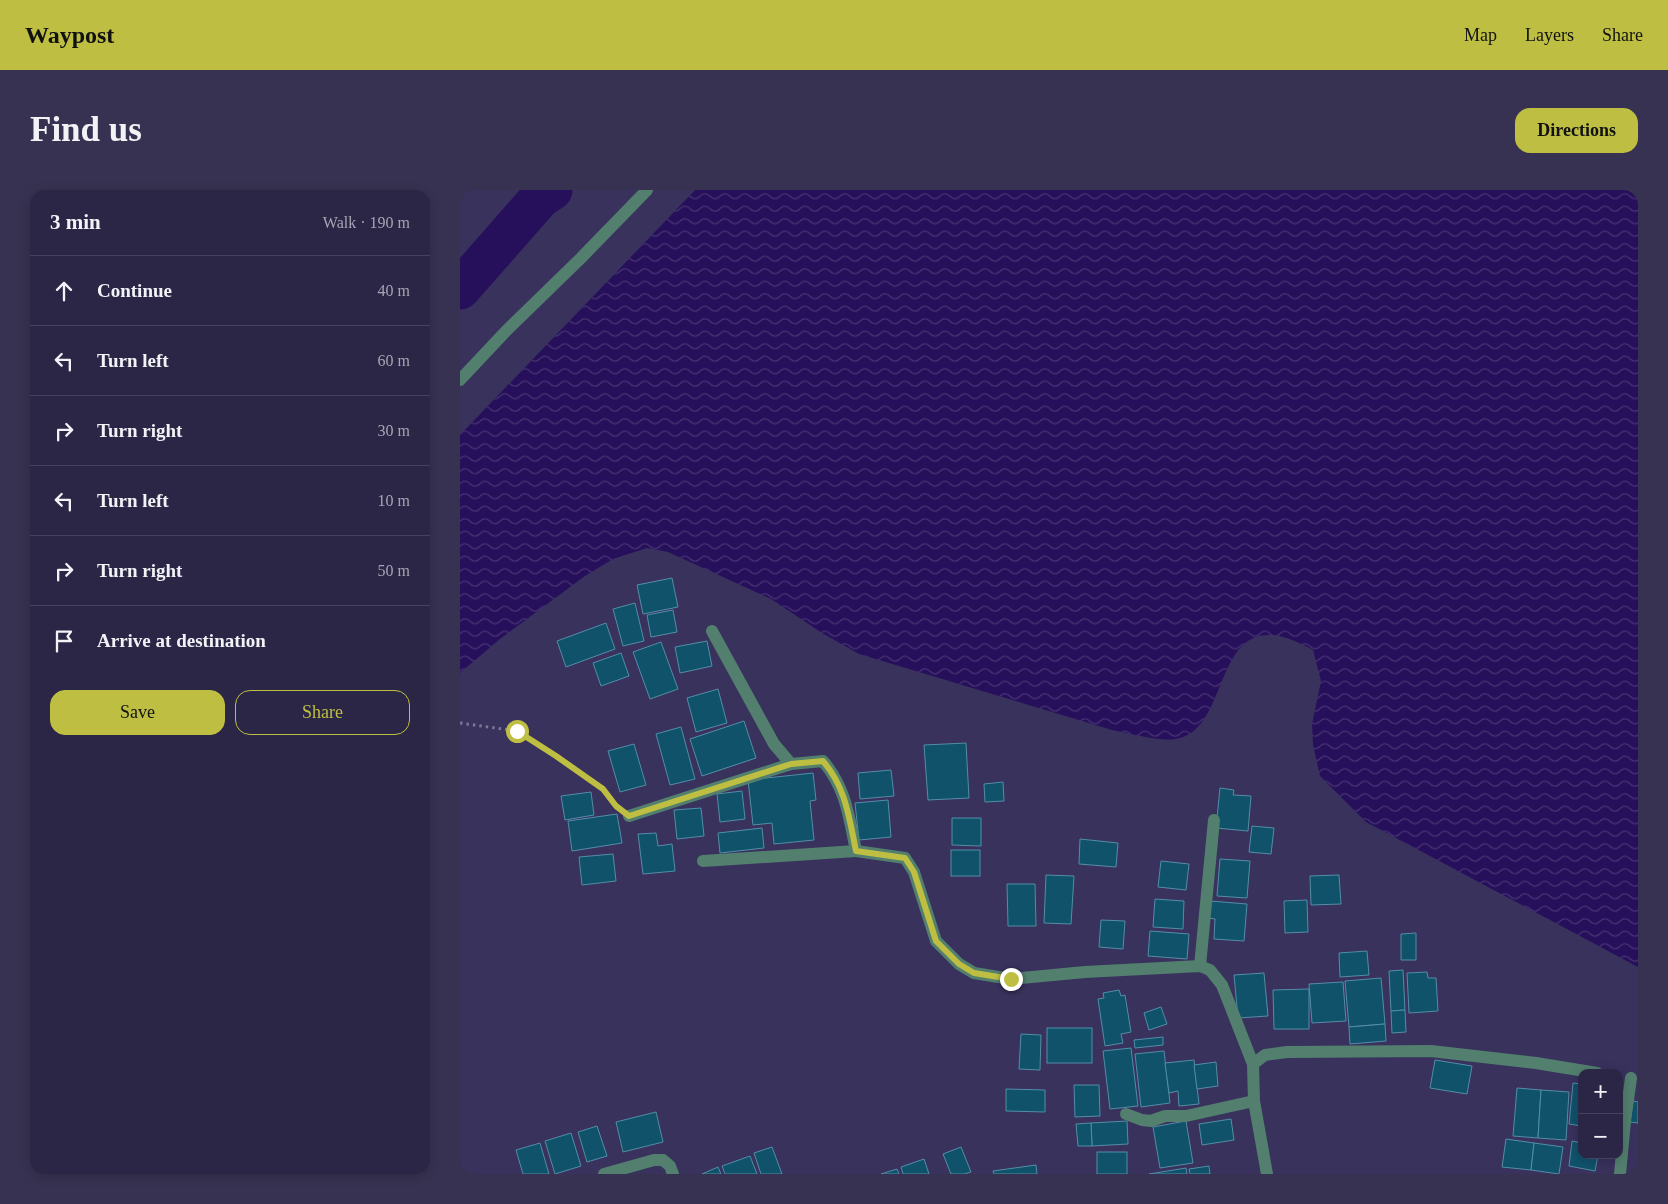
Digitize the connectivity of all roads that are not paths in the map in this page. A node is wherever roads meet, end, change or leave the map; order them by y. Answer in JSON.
{"nodes":[{"id":1,"x":647,"y":190,"type":"edge"},
{"id":2,"x":460,"y":380,"type":"edge"},
{"id":3,"x":712,"y":631,"type":"dead end"},
{"id":4,"x":791,"y":764,"type":"junction"},
{"id":5,"x":629,"y":816,"type":"road end"},
{"id":6,"x":1214,"y":820,"type":"dead end"},
{"id":7,"x":856,"y":851,"type":"junction"},
{"id":8,"x":703,"y":861,"type":"dead end"},
{"id":9,"x":1200,"y":966,"type":"junction"},
{"id":10,"x":1252,"y":1064,"type":"junction"},
{"id":11,"x":1578,"y":1070,"type":"edge"},
{"id":12,"x":1629,"y":1078,"type":"edge"},
{"id":13,"x":1254,"y":1101,"type":"junction"},
{"id":14,"x":1126,"y":1114,"type":"dead end"},
{"id":15,"x":604,"y":1174,"type":"edge"},
{"id":16,"x":673,"y":1174,"type":"edge"},
{"id":17,"x":1267,"y":1174,"type":"edge"},
{"id":18,"x":1620,"y":1174,"type":"edge"}],
"edges":[{"from":1,"to":2,"type":"street"},
{"from":3,"to":4,"type":"street"},
{"from":4,"to":5,"type":"street"},
{"from":4,"to":7,"type":"street"},
{"from":6,"to":9,"type":"street"},
{"from":7,"to":8,"type":"street"},
{"from":7,"to":9,"type":"street"},
{"from":9,"to":10,"type":"street"},
{"from":10,"to":11,"type":"street"},
{"from":10,"to":13,"type":"street"},
{"from":12,"to":18,"type":"street"},
{"from":13,"to":14,"type":"street"},
{"from":13,"to":17,"type":"street"},
{"from":15,"to":16,"type":"street"}]}
